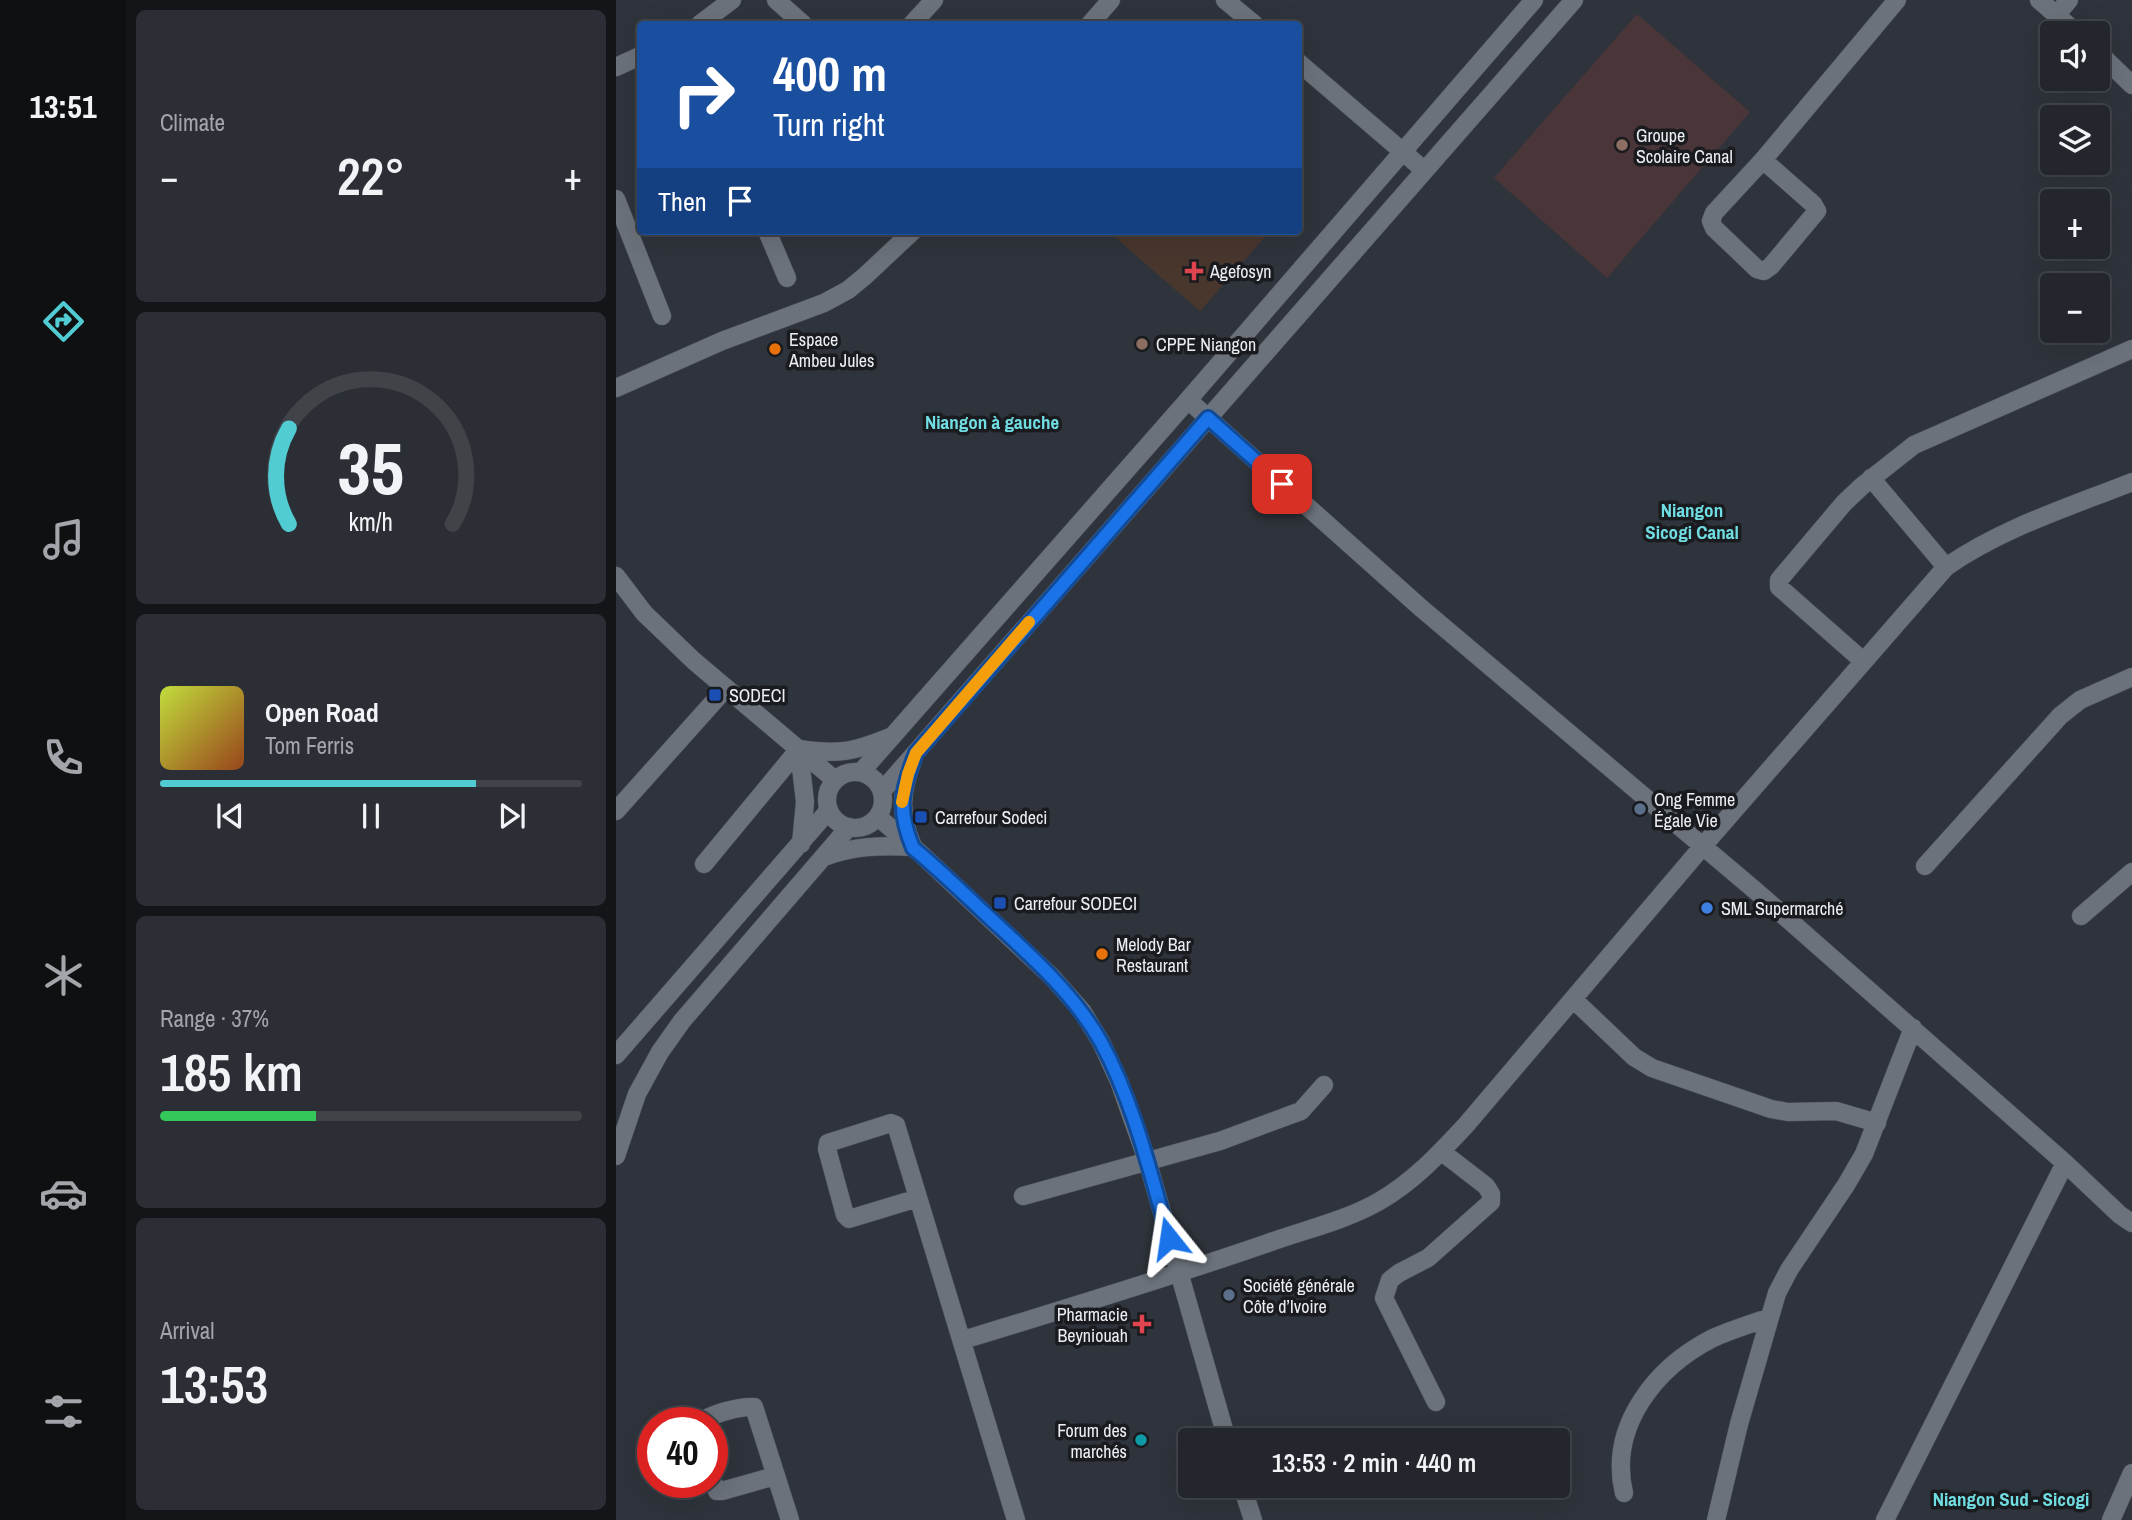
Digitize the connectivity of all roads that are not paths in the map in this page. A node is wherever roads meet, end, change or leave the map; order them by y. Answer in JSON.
{"nodes":[{"id":1,"x":732,"y":0,"type":"edge"},
{"id":2,"x":776,"y":0,"type":"edge"},
{"id":3,"x":934,"y":0,"type":"edge"},
{"id":4,"x":1111,"y":0,"type":"edge"},
{"id":5,"x":1225,"y":0,"type":"edge"},
{"id":6,"x":1534,"y":0,"type":"edge"},
{"id":7,"x":1574,"y":0,"type":"edge"},
{"id":8,"x":1897,"y":0,"type":"edge"},
{"id":9,"x":2039,"y":0,"type":"edge"},
{"id":10,"x":2069,"y":0,"type":"edge"},
{"id":11,"x":2056,"y":15,"type":"junction"},
{"id":12,"x":704,"y":21,"type":"edge"},
{"id":13,"x":800,"y":21,"type":"edge"},
{"id":14,"x":915,"y":21,"type":"edge"},
{"id":15,"x":1093,"y":21,"type":"edge"},
{"id":16,"x":1250,"y":21,"type":"edge"},
{"id":17,"x":2063,"y":21,"type":"edge"},
{"id":18,"x":637,"y":57,"type":"edge"},
{"id":19,"x":2110,"y":64,"type":"edge"},
{"id":20,"x":1302,"y":65,"type":"edge"},
{"id":21,"x":616,"y":67,"type":"edge"},
{"id":22,"x":2132,"y":85,"type":"edge"},
{"id":23,"x":1403,"y":151,"type":"junction"},
{"id":24,"x":1763,"y":160,"type":"junction"},
{"id":25,"x":1424,"y":170,"type":"junction"},
{"id":26,"x":616,"y":199,"type":"edge"},
{"id":27,"x":627,"y":223,"type":"edge"},
{"id":28,"x":769,"y":235,"type":"edge"},
{"id":29,"x":909,"y":235,"type":"edge"},
{"id":30,"x":787,"y":278,"type":"dead end"},
{"id":31,"x":662,"y":316,"type":"dead end"},
{"id":32,"x":2132,"y":349,"type":"edge"},
{"id":33,"x":616,"y":388,"type":"edge"},
{"id":34,"x":1188,"y":400,"type":"junction"},
{"id":35,"x":1208,"y":418,"type":"junction"},
{"id":36,"x":1871,"y":478,"type":"junction"},
{"id":37,"x":2132,"y":482,"type":"edge"},
{"id":38,"x":1946,"y":568,"type":"junction"},
{"id":39,"x":619,"y":588,"type":"edge"},
{"id":40,"x":1863,"y":661,"type":"junction"},
{"id":41,"x":2132,"y":677,"type":"edge"},
{"id":42,"x":726,"y":688,"type":"junction"},
{"id":43,"x":893,"y":736,"type":"junction"},
{"id":44,"x":799,"y":749,"type":"junction"},
{"id":45,"x":916,"y":753,"type":"junction"},
{"id":46,"x":861,"y":772,"type":"junction"},
{"id":47,"x":835,"y":780,"type":"junction"},
{"id":48,"x":882,"y":790,"type":"junction"},
{"id":49,"x":829,"y":810,"type":"junction"},
{"id":50,"x":616,"y":811,"type":"edge"},
{"id":51,"x":878,"y":817,"type":"junction"},
{"id":52,"x":849,"y":827,"type":"junction"},
{"id":53,"x":801,"y":844,"type":"junction"},
{"id":54,"x":1703,"y":846,"type":"junction"},
{"id":55,"x":913,"y":848,"type":"junction"},
{"id":56,"x":824,"y":857,"type":"junction"},
{"id":57,"x":704,"y":864,"type":"dead end"},
{"id":58,"x":1925,"y":866,"type":"dead end"},
{"id":59,"x":2132,"y":872,"type":"edge"},
{"id":60,"x":2081,"y":916,"type":"dead end"},
{"id":61,"x":1573,"y":999,"type":"junction"},
{"id":62,"x":662,"y":1004,"type":"junction"},
{"id":63,"x":682,"y":1021,"type":"junction"},
{"id":64,"x":1913,"y":1028,"type":"junction"},
{"id":65,"x":616,"y":1055,"type":"edge"},
{"id":66,"x":1324,"y":1085,"type":"dead end"},
{"id":67,"x":1877,"y":1123,"type":"junction"},
{"id":68,"x":1442,"y":1152,"type":"junction"},
{"id":69,"x":616,"y":1156,"type":"edge"},
{"id":70,"x":1147,"y":1160,"type":"junction"},
{"id":71,"x":2065,"y":1163,"type":"junction"},
{"id":72,"x":1023,"y":1196,"type":"dead end"},
{"id":73,"x":918,"y":1198,"type":"junction"},
{"id":74,"x":2132,"y":1223,"type":"edge"},
{"id":75,"x":1179,"y":1274,"type":"junction"},
{"id":76,"x":1769,"y":1318,"type":"junction"},
{"id":77,"x":963,"y":1340,"type":"junction"},
{"id":78,"x":1436,"y":1402,"type":"dead end"},
{"id":79,"x":728,"y":1412,"type":"edge"},
{"id":80,"x":1224,"y":1428,"type":"edge"},
{"id":81,"x":2132,"y":1473,"type":"edge"},
{"id":82,"x":775,"y":1476,"type":"junction"},
{"id":83,"x":728,"y":1489,"type":"edge"},
{"id":84,"x":1624,"y":1493,"type":"dead end"},
{"id":85,"x":1246,"y":1498,"type":"edge"},
{"id":86,"x":790,"y":1520,"type":"edge"},
{"id":87,"x":1016,"y":1520,"type":"edge"},
{"id":88,"x":1252,"y":1520,"type":"edge"},
{"id":89,"x":1716,"y":1520,"type":"edge"},
{"id":90,"x":1885,"y":1520,"type":"edge"},
{"id":91,"x":2111,"y":1520,"type":"edge"}],
"edges":[{"from":1,"to":12,"type":"street"},
{"from":2,"to":13,"type":"street"},
{"from":3,"to":14,"type":"street"},
{"from":4,"to":15,"type":"street"},
{"from":5,"to":16,"type":"street"},
{"from":6,"to":23,"type":"street"},
{"from":7,"to":25,"type":"street"},
{"from":8,"to":24,"type":"street"},
{"from":9,"to":11,"type":"street"},
{"from":10,"to":11,"type":"street"},
{"from":11,"to":17,"type":"street"},
{"from":18,"to":21,"type":"street"},
{"from":19,"to":22,"type":"street"},
{"from":20,"to":23,"type":"street"},
{"from":23,"to":25,"type":"street"},
{"from":23,"to":34,"type":"street"},
{"from":24,"to":24,"type":"street"},
{"from":25,"to":35,"type":"street"},
{"from":26,"to":27,"type":"street"},
{"from":27,"to":31,"type":"street"},
{"from":28,"to":30,"type":"street"},
{"from":29,"to":33,"type":"street"},
{"from":32,"to":36,"type":"street"},
{"from":34,"to":35,"type":"street"},
{"from":34,"to":43,"type":"street"},
{"from":35,"to":45,"type":"street"},
{"from":35,"to":54,"type":"street"},
{"from":36,"to":38,"type":"street"},
{"from":36,"to":40,"type":"street"},
{"from":37,"to":38,"type":"street"},
{"from":38,"to":40,"type":"street"},
{"from":39,"to":42,"type":"street"},
{"from":40,"to":54,"type":"street"},
{"from":41,"to":58,"type":"street"},
{"from":42,"to":44,"type":"street"},
{"from":42,"to":50,"type":"street"},
{"from":43,"to":44,"type":"street"},
{"from":43,"to":46,"type":"street"},
{"from":44,"to":47,"type":"street"},
{"from":44,"to":53,"type":"street"},
{"from":44,"to":57,"type":"street"},
{"from":45,"to":48,"type":"street"},
{"from":45,"to":55,"type":"street"},
{"from":46,"to":47,"type":"street"},
{"from":46,"to":48,"type":"street"},
{"from":47,"to":49,"type":"street"},
{"from":48,"to":51,"type":"street"},
{"from":49,"to":52,"type":"street"},
{"from":49,"to":53,"type":"street"},
{"from":51,"to":52,"type":"street"},
{"from":51,"to":55,"type":"street"},
{"from":52,"to":56,"type":"street"},
{"from":53,"to":62,"type":"street"},
{"from":54,"to":61,"type":"street"},
{"from":54,"to":64,"type":"street"},
{"from":55,"to":56,"type":"street"},
{"from":55,"to":70,"type":"street"},
{"from":56,"to":63,"type":"street"},
{"from":59,"to":60,"type":"street"},
{"from":61,"to":67,"type":"street"},
{"from":61,"to":68,"type":"street"},
{"from":62,"to":63,"type":"street"},
{"from":62,"to":65,"type":"street"},
{"from":63,"to":69,"type":"street"},
{"from":64,"to":67,"type":"street"},
{"from":64,"to":71,"type":"street"},
{"from":66,"to":70,"type":"street"},
{"from":67,"to":76,"type":"street"},
{"from":68,"to":75,"type":"street"},
{"from":68,"to":78,"type":"street"},
{"from":70,"to":72,"type":"street"},
{"from":70,"to":75,"type":"street"},
{"from":71,"to":74,"type":"street"},
{"from":71,"to":90,"type":"street"},
{"from":73,"to":73,"type":"street"},
{"from":73,"to":77,"type":"street"},
{"from":75,"to":77,"type":"street"},
{"from":75,"to":80,"type":"street"},
{"from":76,"to":84,"type":"street"},
{"from":76,"to":89,"type":"street"},
{"from":77,"to":87,"type":"street"},
{"from":79,"to":82,"type":"street"},
{"from":81,"to":91,"type":"street"},
{"from":82,"to":83,"type":"street"},
{"from":82,"to":86,"type":"street"},
{"from":85,"to":88,"type":"street"}]}
